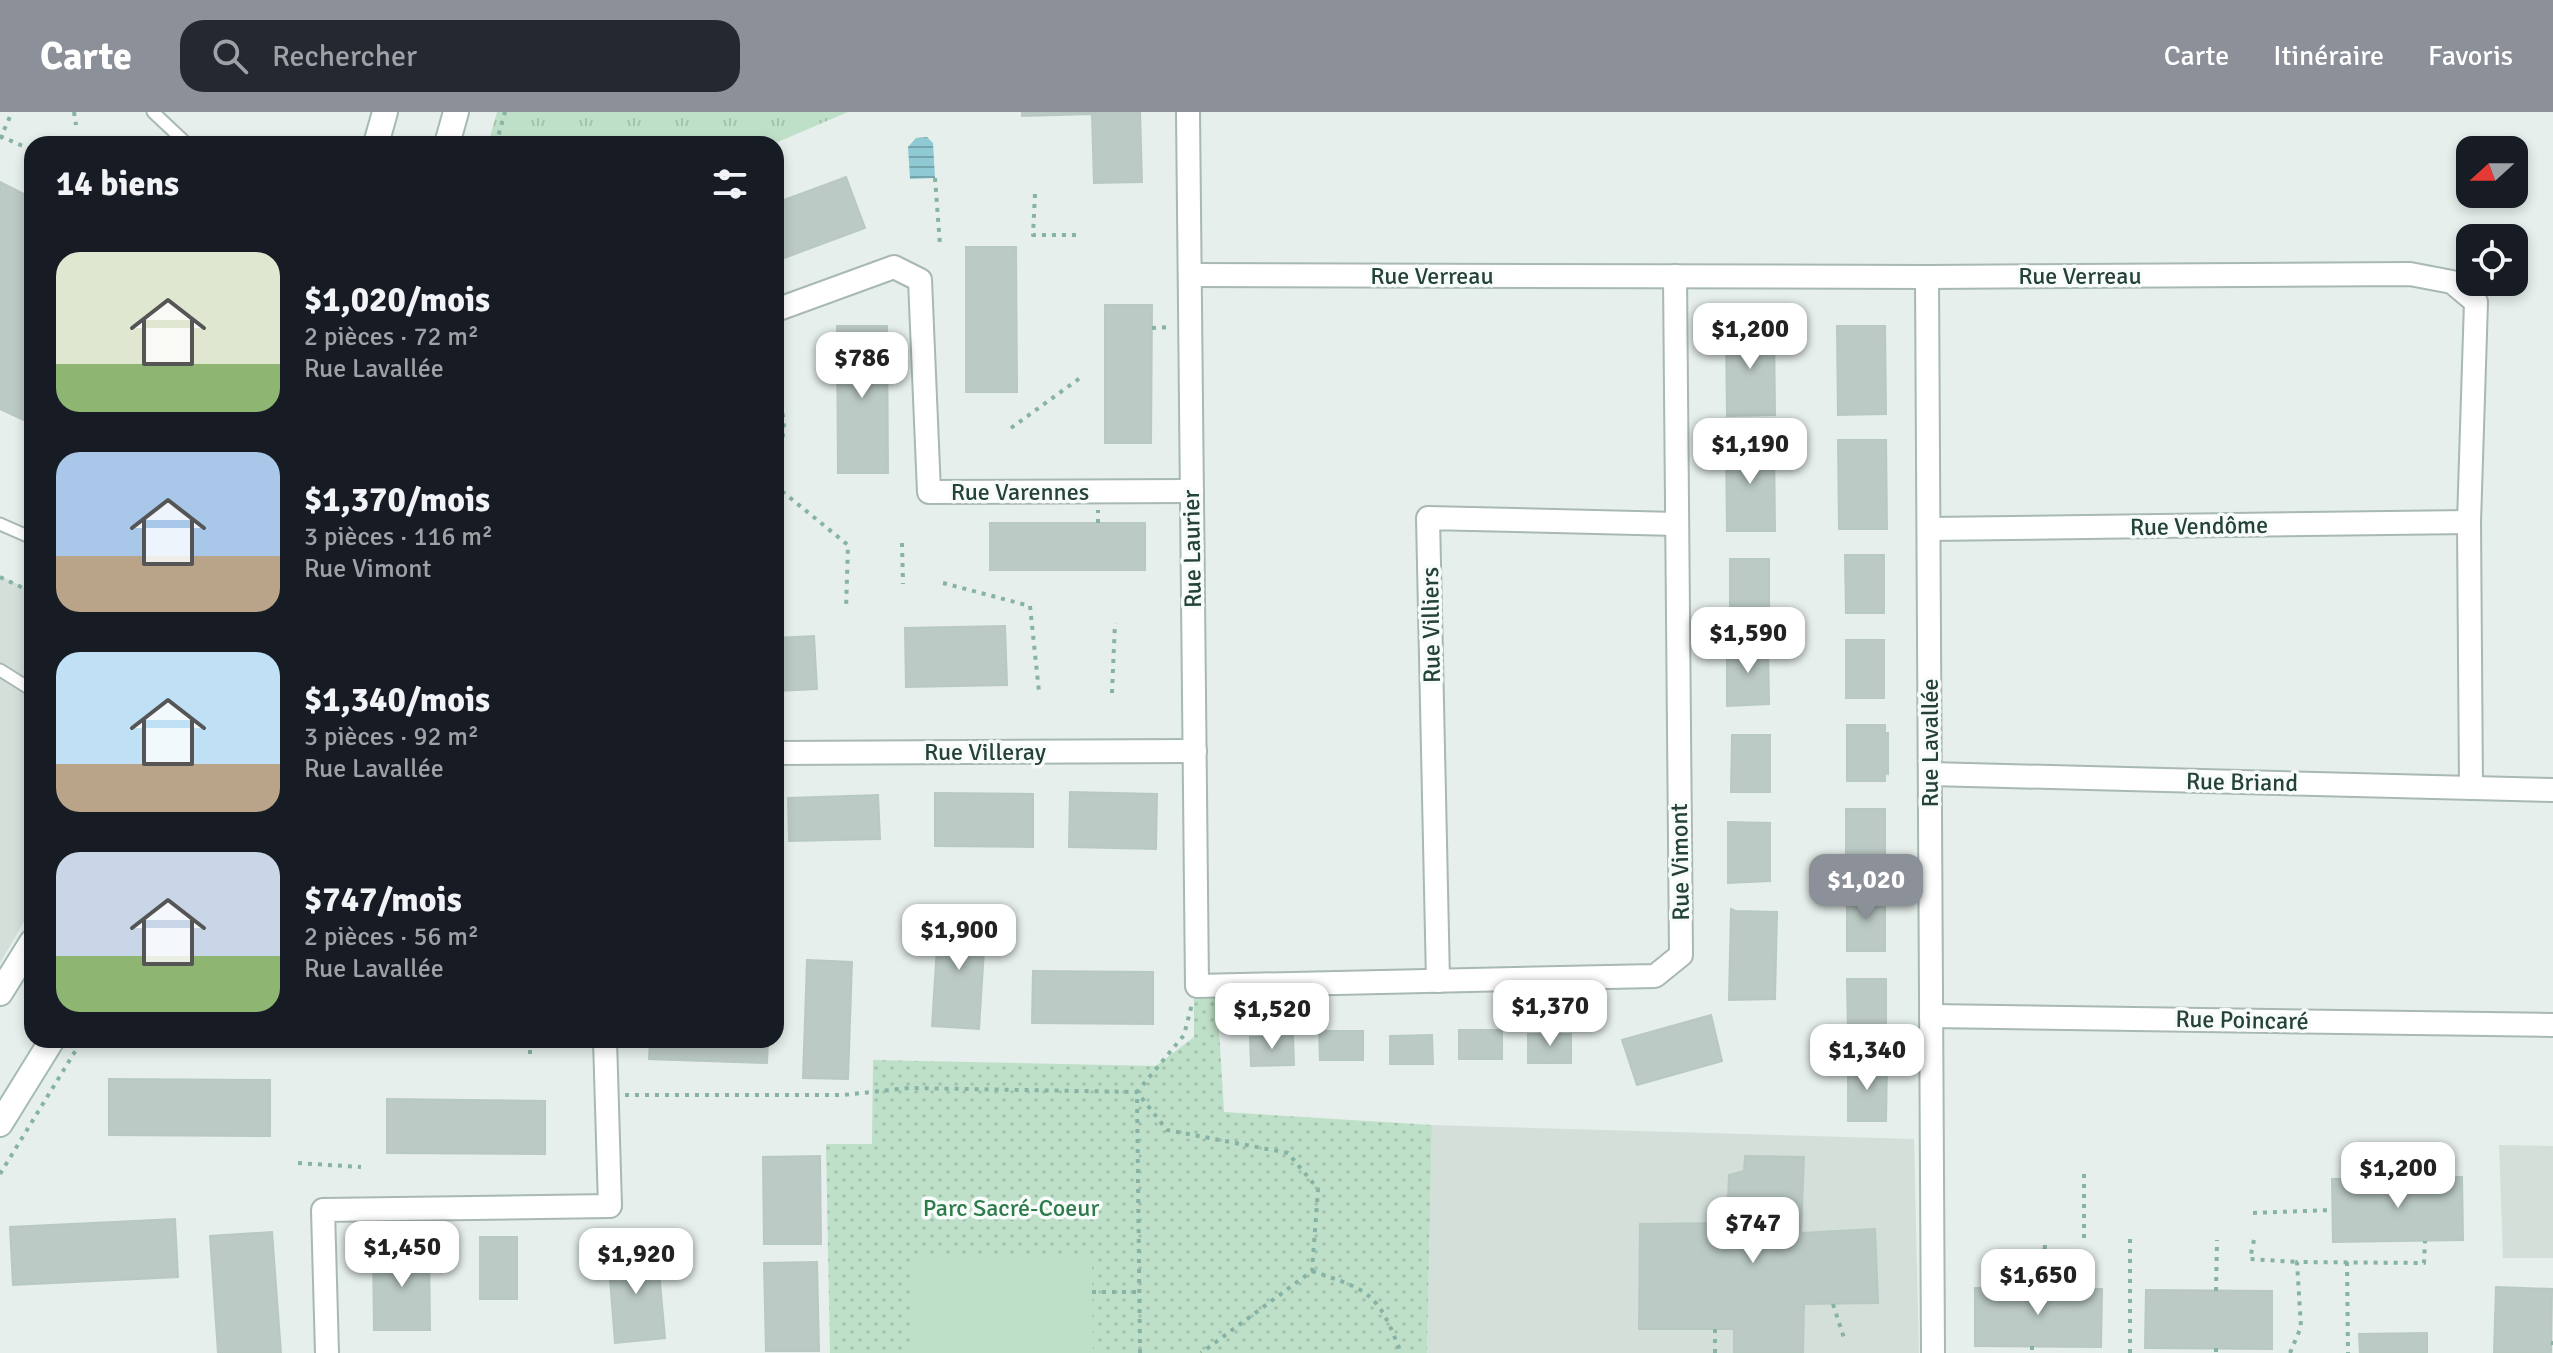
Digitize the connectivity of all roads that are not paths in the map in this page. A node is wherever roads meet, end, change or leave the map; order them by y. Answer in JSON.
{"nodes":[{"id":1,"x":153,"y":112,"type":"edge"},
{"id":2,"x":385,"y":112,"type":"edge"},
{"id":3,"x":456,"y":112,"type":"edge"},
{"id":4,"x":1188,"y":112,"type":"edge"},
{"id":5,"x":178,"y":136,"type":"edge"},
{"id":6,"x":378,"y":136,"type":"edge"},
{"id":7,"x":449,"y":136,"type":"edge"},
{"id":8,"x":1190,"y":275,"type":"junction"},
{"id":9,"x":1675,"y":276,"type":"junction"},
{"id":10,"x":1927,"y":277,"type":"junction"},
{"id":11,"x":784,"y":307,"type":"edge"},
{"id":12,"x":1192,"y":491,"type":"junction"},
{"id":13,"x":2469,"y":522,"type":"junction"},
{"id":14,"x":0,"y":524,"type":"edge"},
{"id":15,"x":1677,"y":524,"type":"junction"},
{"id":16,"x":1929,"y":529,"type":"junction"},
{"id":17,"x":24,"y":534,"type":"edge"},
{"id":18,"x":0,"y":670,"type":"edge"},
{"id":19,"x":24,"y":685,"type":"edge"},
{"id":20,"x":1195,"y":751,"type":"junction"},
{"id":21,"x":784,"y":753,"type":"edge"},
{"id":22,"x":1930,"y":774,"type":"junction"},
{"id":23,"x":2471,"y":788,"type":"junction"},
{"id":24,"x":2553,"y":790,"type":"edge"},
{"id":25,"x":24,"y":955,"type":"edge"},
{"id":26,"x":1438,"y":981,"type":"junction"},
{"id":27,"x":1197,"y":986,"type":"joint"},
{"id":28,"x":0,"y":993,"type":"edge"},
{"id":29,"x":1931,"y":1016,"type":"junction"},
{"id":30,"x":2553,"y":1025,"type":"edge"},
{"id":31,"x":47,"y":1048,"type":"edge"},
{"id":32,"x":605,"y":1048,"type":"edge"},
{"id":33,"x":0,"y":1124,"type":"edge"},
{"id":34,"x":327,"y":1353,"type":"edge"},
{"id":35,"x":1933,"y":1353,"type":"edge"}],
"edges":[{"from":1,"to":5,"type":"lane"},
{"from":2,"to":6,"type":"main road"},
{"from":3,"to":7,"type":"main road"},
{"from":4,"to":8,"type":"street","name":"Rue Laurier"},
{"from":8,"to":9,"type":"street","name":"Rue Verreau"},
{"from":8,"to":12,"type":"street","name":"Rue Laurier"},
{"from":9,"to":10,"type":"street","name":"Rue Verreau"},
{"from":9,"to":15,"type":"street","name":"Rue Vimont"},
{"from":10,"to":13,"type":"street","name":"Rue Verreau"},
{"from":10,"to":16,"type":"street","name":"Rue Lavallée"},
{"from":11,"to":12,"type":"street","name":"Rue Varennes"},
{"from":12,"to":20,"type":"street","name":"Rue Laurier"},
{"from":13,"to":16,"type":"street","name":"Rue Vendôme"},
{"from":13,"to":23,"type":"street","name":"Rue Verreau"},
{"from":14,"to":17,"type":"lane"},
{"from":15,"to":26,"type":"street","name":"Rue Vimont"},
{"from":15,"to":26,"type":"street","name":"Rue Villiers"},
{"from":16,"to":22,"type":"street","name":"Rue Lavallée"},
{"from":18,"to":19,"type":"lane"},
{"from":20,"to":21,"type":"street","name":"Rue Villeray"},
{"from":20,"to":27,"type":"street","name":"Rue Laurier"},
{"from":22,"to":23,"type":"street","name":"Rue Briand"},
{"from":22,"to":29,"type":"street","name":"Rue Lavallée"},
{"from":23,"to":24,"type":"street","name":"Rue Briand"},
{"from":25,"to":28,"type":"main road"},
{"from":26,"to":27,"type":"street","name":"Rue Vimont"},
{"from":29,"to":30,"type":"street","name":"Rue Poincaré"},
{"from":29,"to":35,"type":"street","name":"Rue Lavallée"},
{"from":31,"to":33,"type":"main road"},
{"from":32,"to":34,"type":"street"}]}
